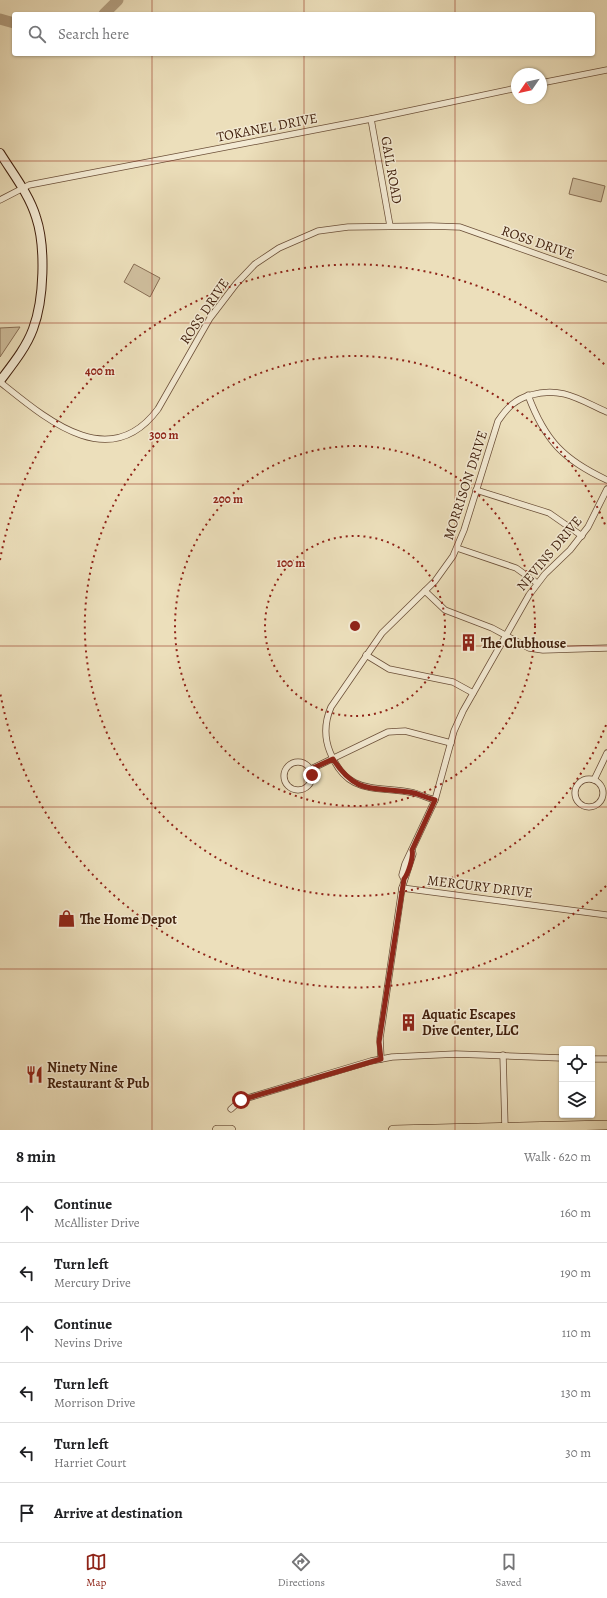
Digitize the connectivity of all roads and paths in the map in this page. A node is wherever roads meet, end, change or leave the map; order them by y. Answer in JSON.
{"nodes":[{"id":1,"x":607,"y":70,"type":"edge"},
{"id":2,"x":547,"y":82,"type":"edge"},
{"id":3,"x":511,"y":89,"type":"edge"},
{"id":4,"x":371,"y":119,"type":"junction"},
{"id":5,"x":0,"y":153,"type":"edge"},
{"id":6,"x":22,"y":188,"type":"junction"},
{"id":7,"x":0,"y":200,"type":"edge"},
{"id":8,"x":390,"y":226,"type":"junction"},
{"id":9,"x":607,"y":279,"type":"edge"},
{"id":10,"x":0,"y":381,"type":"edge"},
{"id":11,"x":528,"y":395,"type":"junction"},
{"id":12,"x":607,"y":412,"type":"edge"},
{"id":13,"x":607,"y":480,"type":"edge"},
{"id":14,"x":607,"y":489,"type":"edge"},
{"id":15,"x":476,"y":490,"type":"junction"},
{"id":16,"x":582,"y":536,"type":"junction"},
{"id":17,"x":457,"y":548,"type":"junction"},
{"id":18,"x":537,"y":583,"type":"junction"},
{"id":19,"x":425,"y":592,"type":"junction"},
{"id":20,"x":505,"y":635,"type":"junction"},
{"id":21,"x":607,"y":648,"type":"edge"},
{"id":22,"x":366,"y":655,"type":"junction"},
{"id":23,"x":473,"y":693,"type":"junction"},
{"id":24,"x":451,"y":743,"type":"junction"},
{"id":25,"x":607,"y":753,"type":"edge"},
{"id":26,"x":333,"y":759,"type":"junction"},
{"id":27,"x":311,"y":769,"type":"junction"},
{"id":28,"x":594,"y":780,"type":"junction"},
{"id":29,"x":435,"y":800,"type":"junction"},
{"id":30,"x":402,"y":888,"type":"junction"},
{"id":31,"x":607,"y":915,"type":"edge"},
{"id":32,"x":503,"y":1055,"type":"junction"},
{"id":33,"x":559,"y":1058,"type":"edge"},
{"id":34,"x":381,"y":1059,"type":"junction"},
{"id":35,"x":595,"y":1059,"type":"edge"},
{"id":36,"x":607,"y":1059,"type":"edge"},
{"id":37,"x":231,"y":1109,"type":"dead end"},
{"id":38,"x":607,"y":1125,"type":"edge"},
{"id":39,"x":505,"y":1129,"type":"edge"},
{"id":40,"x":217,"y":1130,"type":"edge"},
{"id":41,"x":231,"y":1130,"type":"edge"},
{"id":42,"x":393,"y":1130,"type":"edge"}],
"edges":[{"from":1,"to":2,"type":"street"},
{"from":3,"to":4,"type":"street","name":"TOKANEL DRIVE"},
{"from":4,"to":6,"type":"street","name":"TOKANEL DRIVE"},
{"from":4,"to":8,"type":"street","name":"GAIL ROAD"},
{"from":5,"to":6,"type":"street"},
{"from":6,"to":7,"type":"street","name":"TOKANEL DRIVE"},
{"from":6,"to":10,"type":"street"},
{"from":8,"to":9,"type":"street","name":"ROSS DRIVE"},
{"from":8,"to":10,"type":"street","name":"ROSS DRIVE"},
{"from":11,"to":12,"type":"street","name":"MORRISON DRIVE"},
{"from":11,"to":13,"type":"street"},
{"from":11,"to":15,"type":"street","name":"MORRISON DRIVE"},
{"from":14,"to":16,"type":"street","name":"NEVINS DRIVE"},
{"from":15,"to":16,"type":"street"},
{"from":15,"to":17,"type":"street","name":"MORRISON DRIVE"},
{"from":16,"to":18,"type":"street","name":"NEVINS DRIVE"},
{"from":17,"to":18,"type":"street"},
{"from":17,"to":19,"type":"street","name":"MORRISON DRIVE"},
{"from":18,"to":20,"type":"street","name":"NEVINS DRIVE"},
{"from":19,"to":20,"type":"street"},
{"from":19,"to":22,"type":"street","name":"MORRISON DRIVE"},
{"from":20,"to":21,"type":"street"},
{"from":20,"to":23,"type":"street","name":"NEVINS DRIVE"},
{"from":22,"to":23,"type":"street"},
{"from":22,"to":26,"type":"street","name":"MORRISON DRIVE"},
{"from":23,"to":24,"type":"street","name":"NEVINS DRIVE"},
{"from":24,"to":26,"type":"street"},
{"from":24,"to":29,"type":"street","name":"NEVINS DRIVE"},
{"from":25,"to":28,"type":"street"},
{"from":26,"to":27,"type":"street"},
{"from":26,"to":29,"type":"street","name":"MORRISON DRIVE"},
{"from":27,"to":27,"type":"street"},
{"from":28,"to":28,"type":"street"},
{"from":29,"to":30,"type":"street","name":"NEVINS DRIVE"},
{"from":30,"to":31,"type":"street","name":"MERCURY DRIVE"},
{"from":30,"to":34,"type":"street"},
{"from":32,"to":33,"type":"street"},
{"from":32,"to":34,"type":"street"},
{"from":32,"to":39,"type":"street"},
{"from":34,"to":37,"type":"street"},
{"from":35,"to":36,"type":"street"},
{"from":38,"to":39,"type":"main road"},
{"from":39,"to":42,"type":"main road"},
{"from":40,"to":41,"type":"main road"}]}
